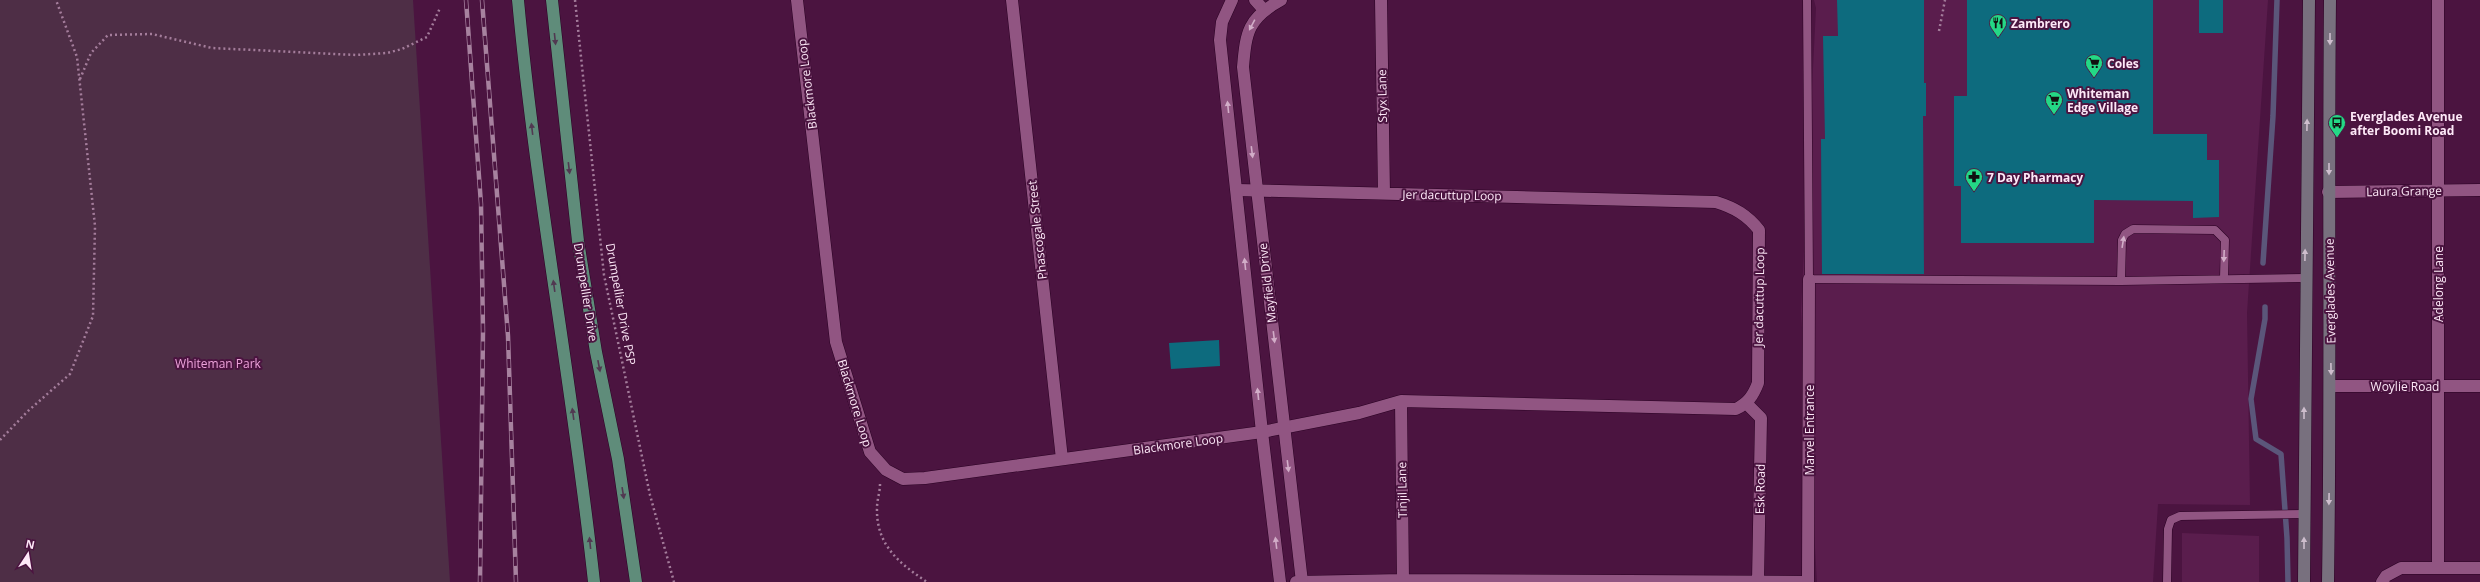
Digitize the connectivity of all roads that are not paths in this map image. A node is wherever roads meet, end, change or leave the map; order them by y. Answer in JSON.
{"nodes":[{"id":1,"x":518,"y":0,"type":"edge"},
{"id":2,"x":552,"y":0,"type":"edge"},
{"id":3,"x":797,"y":0,"type":"edge"},
{"id":4,"x":1012,"y":0,"type":"edge"},
{"id":5,"x":1232,"y":0,"type":"edge"},
{"id":6,"x":1255,"y":0,"type":"edge"},
{"id":7,"x":1281,"y":0,"type":"edge"},
{"id":8,"x":1381,"y":0,"type":"edge"},
{"id":9,"x":1808,"y":0,"type":"edge"},
{"id":10,"x":2309,"y":0,"type":"edge"},
{"id":11,"x":2330,"y":0,"type":"edge"},
{"id":12,"x":2438,"y":0,"type":"edge"},
{"id":13,"x":1264,"y":10,"type":"junction"},
{"id":14,"x":1237,"y":190,"type":"junction"},
{"id":15,"x":1257,"y":190,"type":"junction"},
{"id":16,"x":2437,"y":190,"type":"junction"},
{"id":17,"x":2480,"y":190,"type":"edge"},
{"id":18,"x":2328,"y":192,"type":"junction"},
{"id":19,"x":1384,"y":193,"type":"junction"},
{"id":20,"x":2224,"y":278,"type":"junction"},
{"id":21,"x":2305,"y":278,"type":"junction"},
{"id":22,"x":1809,"y":279,"type":"junction"},
{"id":23,"x":2122,"y":281,"type":"junction"},
{"id":24,"x":2331,"y":386,"type":"junction"},
{"id":25,"x":2437,"y":386,"type":"junction"},
{"id":26,"x":2480,"y":386,"type":"edge"},
{"id":27,"x":1401,"y":401,"type":"junction"},
{"id":28,"x":1746,"y":404,"type":"junction"},
{"id":29,"x":1284,"y":428,"type":"junction"},
{"id":30,"x":1262,"y":432,"type":"junction"},
{"id":31,"x":1062,"y":459,"type":"junction"},
{"id":32,"x":2299,"y":514,"type":"junction"},
{"id":33,"x":2438,"y":568,"type":"junction"},
{"id":34,"x":2480,"y":568,"type":"edge"},
{"id":35,"x":1403,"y":580,"type":"junction"},
{"id":36,"x":1758,"y":581,"type":"edge"},
{"id":37,"x":594,"y":582,"type":"edge"},
{"id":38,"x":636,"y":582,"type":"edge"},
{"id":39,"x":1280,"y":582,"type":"edge"},
{"id":40,"x":1296,"y":582,"type":"edge"},
{"id":41,"x":1302,"y":582,"type":"edge"},
{"id":42,"x":1808,"y":582,"type":"edge"},
{"id":43,"x":2167,"y":582,"type":"edge"},
{"id":44,"x":2304,"y":582,"type":"edge"},
{"id":45,"x":2328,"y":582,"type":"edge"},
{"id":46,"x":2382,"y":582,"type":"edge"}],
"edges":[{"from":37,"to":1,"type":"main road","one_way":true},
{"from":2,"to":38,"type":"main road","name":"Drumpellier Drive","one_way":true},
{"from":3,"to":31,"type":"street","name":"Blackmore Loop"},
{"from":4,"to":31,"type":"street","name":"Phascogale Street"},
{"from":14,"to":5,"type":"street","name":"Mayfield Drive","one_way":true},
{"from":6,"to":13,"type":"street"},
{"from":7,"to":13,"type":"street","name":"Mayfield Drive"},
{"from":8,"to":19,"type":"street","name":"Styx Lane"},
{"from":9,"to":22,"type":"lane"},
{"from":21,"to":10,"type":"main road","name":"Everglades Avenue","one_way":true},
{"from":11,"to":18,"type":"main road","name":"Everglades Avenue","one_way":true},
{"from":12,"to":16,"type":"street","name":"Adelong Lane"},
{"from":13,"to":15,"type":"street","name":"Mayfield Drive","one_way":true},
{"from":14,"to":15,"type":"street","name":"Jer dacuttup Loop"},
{"from":30,"to":14,"type":"street","name":"Mayfield Drive","one_way":true},
{"from":15,"to":19,"type":"street","name":"Jer dacuttup Loop"},
{"from":15,"to":29,"type":"street","name":"Mayfield Drive","one_way":true},
{"from":16,"to":17,"type":"street","name":"Laura Grange"},
{"from":16,"to":18,"type":"street","name":"Laura Grange"},
{"from":16,"to":25,"type":"street","name":"Adelong Lane"},
{"from":18,"to":24,"type":"main road","name":"Everglades Avenue","one_way":true},
{"from":19,"to":28,"type":"street","name":"Jer dacuttup Loop"},
{"from":20,"to":21,"type":"lane"},
{"from":20,"to":23,"type":"lane"},
{"from":23,"to":20,"type":"lane","one_way":true},
{"from":32,"to":21,"type":"main road","name":"Everglades Avenue","one_way":true},
{"from":22,"to":23,"type":"lane"},
{"from":22,"to":42,"type":"street","name":"Marvel Entrance"},
{"from":24,"to":25,"type":"street","name":"Woylie Road"},
{"from":24,"to":45,"type":"main road","name":"Everglades Avenue","one_way":true},
{"from":25,"to":26,"type":"street","name":"Woylie Road"},
{"from":25,"to":33,"type":"street","name":"Adelong Lane"},
{"from":27,"to":28,"type":"street"},
{"from":27,"to":29,"type":"street"},
{"from":27,"to":35,"type":"street","name":"Tinjil Lane"},
{"from":28,"to":36,"type":"street","name":"Esk Road"},
{"from":29,"to":30,"type":"street"},
{"from":29,"to":41,"type":"street","name":"Mayfield Drive","one_way":true},
{"from":30,"to":31,"type":"street","name":"Blackmore Loop"},
{"from":39,"to":30,"type":"street","name":"Mayfield Drive","one_way":true},
{"from":32,"to":43,"type":"lane"},
{"from":44,"to":32,"type":"main road","name":"Everglades Avenue","one_way":true},
{"from":33,"to":34,"type":"street"},
{"from":33,"to":46,"type":"street"},
{"from":35,"to":36,"type":"street"},
{"from":35,"to":41,"type":"street"},
{"from":36,"to":42,"type":"street"},
{"from":40,"to":41,"type":"street"}]}
